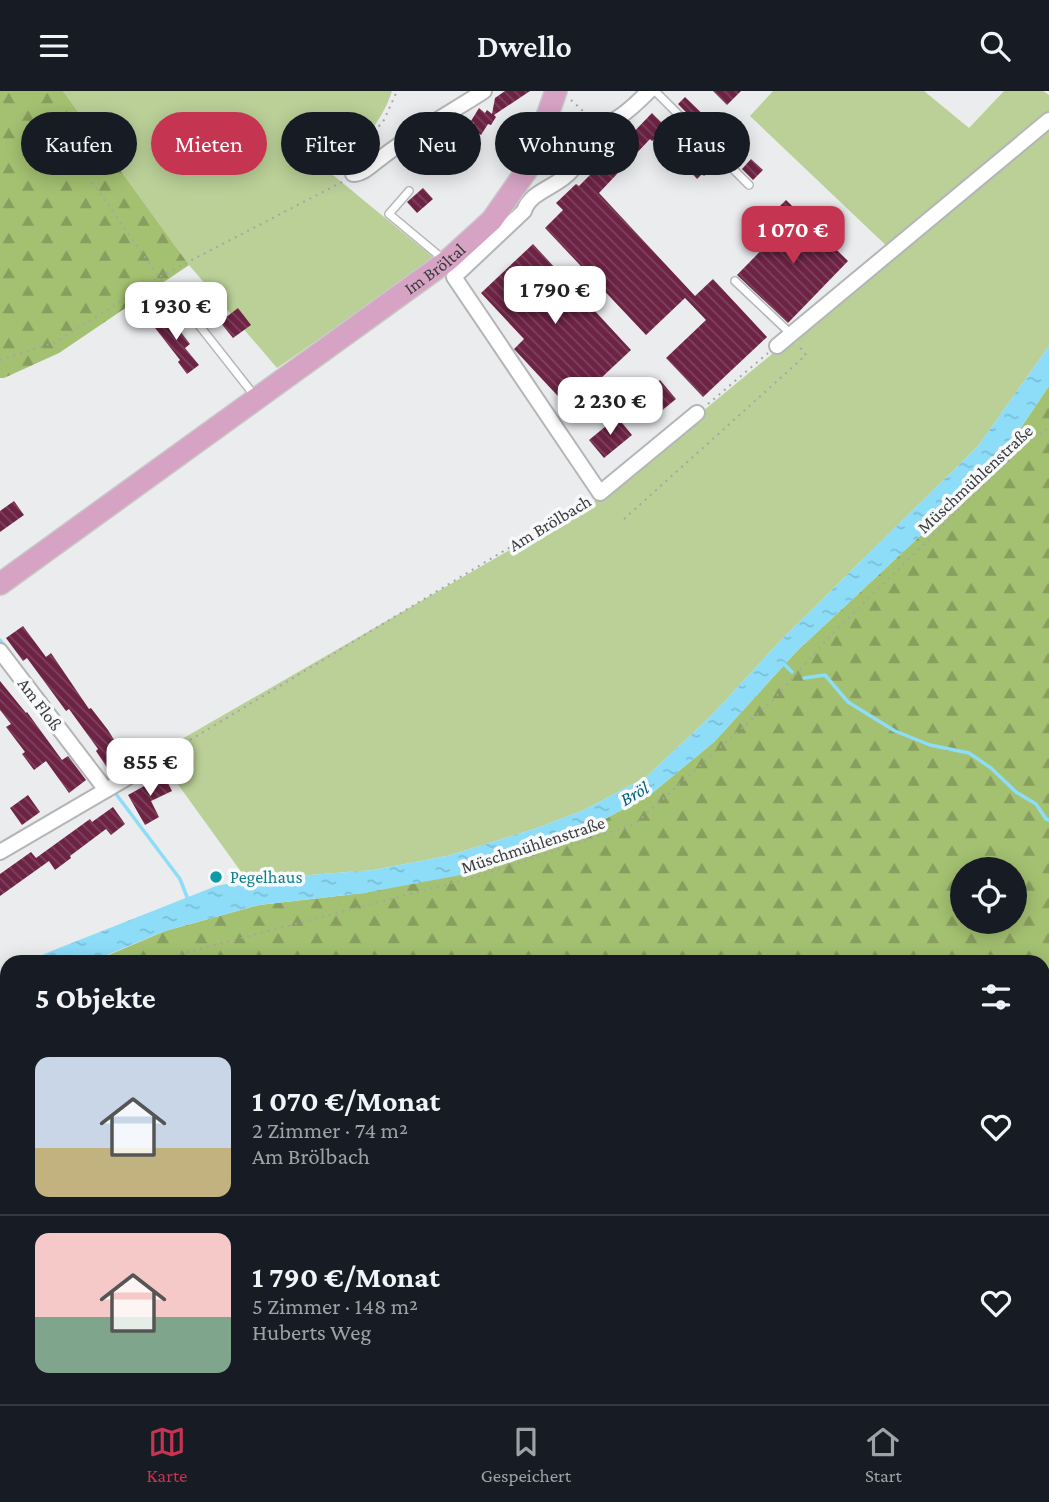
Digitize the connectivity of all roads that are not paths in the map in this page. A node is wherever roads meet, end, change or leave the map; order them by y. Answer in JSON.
{"nodes":[{"id":1,"x":484,"y":91,"type":"edge"},
{"id":2,"x":649,"y":91,"type":"edge"},
{"id":3,"x":655,"y":91,"type":"edge"},
{"id":4,"x":561,"y":93,"type":"edge"},
{"id":5,"x":549,"y":112,"type":"edge"},
{"id":6,"x":626,"y":112,"type":"edge"},
{"id":7,"x":1049,"y":120,"type":"edge"},
{"id":8,"x":523,"y":175,"type":"edge"},
{"id":9,"x":566,"y":175,"type":"edge"},
{"id":10,"x":348,"y":177,"type":"road end"},
{"id":11,"x":749,"y":185,"type":"dead end"},
{"id":12,"x":410,"y":191,"type":"dead end"},
{"id":13,"x":450,"y":269,"type":"junction"},
{"id":14,"x":735,"y":281,"type":"dead end"},
{"id":15,"x":195,"y":320,"type":"road end"},
{"id":16,"x":791,"y":334,"type":"junction"},
{"id":17,"x":777,"y":346,"type":"road end"},
{"id":18,"x":257,"y":398,"type":"junction"},
{"id":19,"x":696,"y":413,"type":"road end"},
{"id":20,"x":0,"y":584,"type":"edge"},
{"id":21,"x":0,"y":651,"type":"edge"},
{"id":22,"x":178,"y":748,"type":"road end"},
{"id":23,"x":106,"y":790,"type":"junction"},
{"id":24,"x":0,"y":852,"type":"edge"}],
"edges":[{"from":1,"to":10,"type":"street"},
{"from":2,"to":6,"type":"street"},
{"from":3,"to":11,"type":"lane"},
{"from":4,"to":5,"type":"main road","name":"Im Bröltal"},
{"from":7,"to":16,"type":"street"},
{"from":8,"to":13,"type":"main road","name":"Im Bröltal"},
{"from":9,"to":13,"type":"street"},
{"from":12,"to":13,"type":"lane"},
{"from":13,"to":18,"type":"main road","name":"Im Bröltal"},
{"from":13,"to":19,"type":"street","name":"Am Brölbach"},
{"from":14,"to":16,"type":"lane"},
{"from":15,"to":18,"type":"lane"},
{"from":16,"to":17,"type":"street"},
{"from":18,"to":20,"type":"main road","name":"Im Bröltal"},
{"from":21,"to":23,"type":"street","name":"Am Floß"},
{"from":22,"to":23,"type":"street"},
{"from":23,"to":24,"type":"street"}]}
